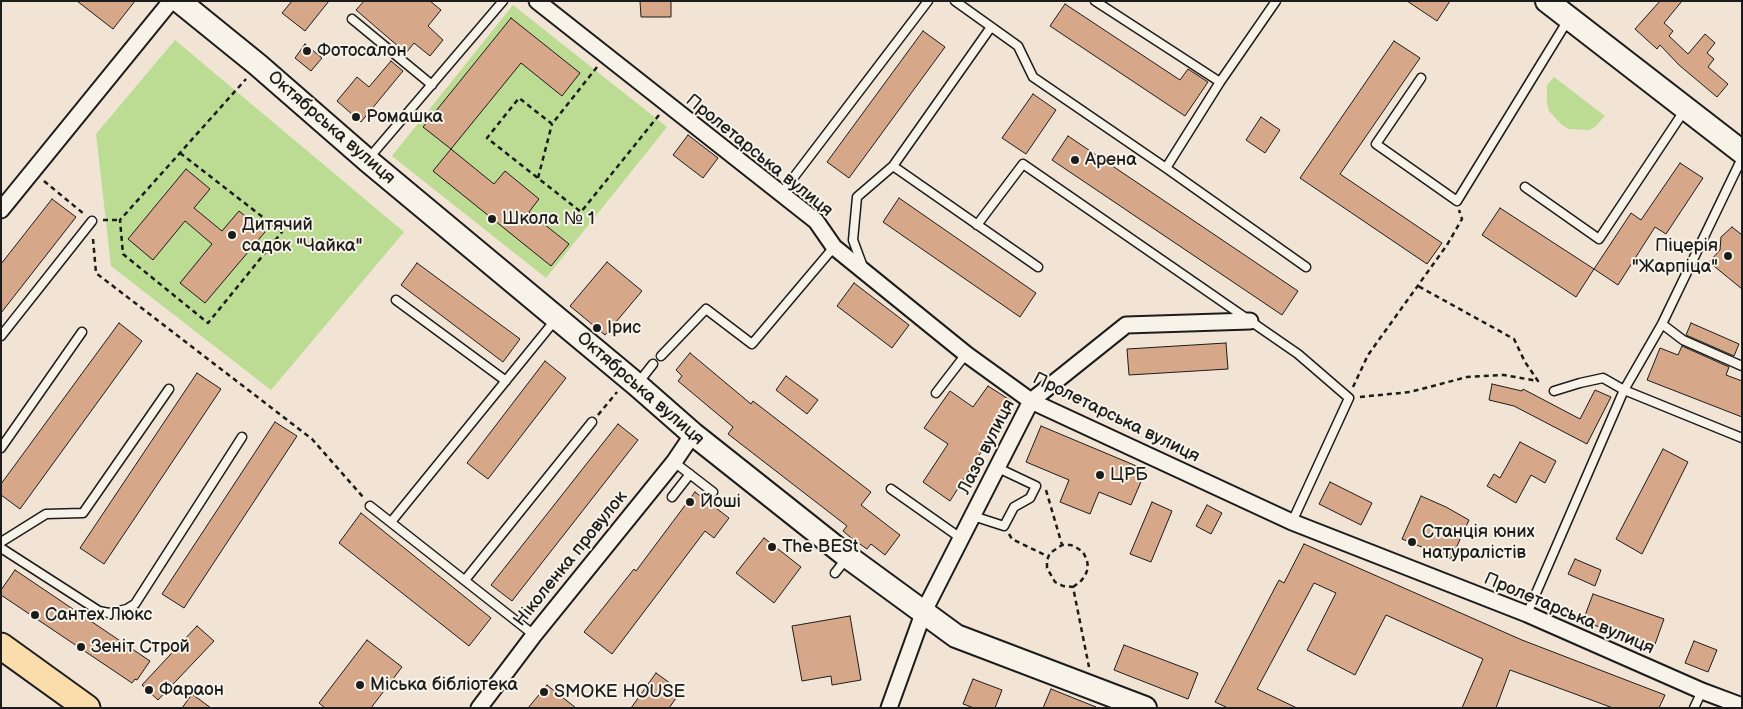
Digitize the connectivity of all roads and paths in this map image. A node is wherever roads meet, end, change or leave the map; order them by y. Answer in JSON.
{"nodes":[{"id":1,"x":171,"y":1,"type":"edge"},
{"id":2,"x":178,"y":1,"type":"edge"},
{"id":3,"x":503,"y":1,"type":"edge"},
{"id":4,"x":537,"y":1,"type":"edge"},
{"id":5,"x":928,"y":1,"type":"edge"},
{"id":6,"x":955,"y":1,"type":"edge"},
{"id":7,"x":1095,"y":1,"type":"edge"},
{"id":8,"x":1276,"y":1,"type":"edge"},
{"id":9,"x":1547,"y":1,"type":"edge"},
{"id":10,"x":1569,"y":18,"type":"junction"},
{"id":11,"x":352,"y":19,"type":"dead end"},
{"id":12,"x":991,"y":27,"type":"junction"},
{"id":13,"x":606,"y":56,"type":"junction"},
{"id":14,"x":258,"y":65,"type":"junction"},
{"id":15,"x":1421,"y":78,"type":"dead end"},
{"id":16,"x":1220,"y":82,"type":"junction"},
{"id":17,"x":432,"y":85,"type":"junction"},
{"id":18,"x":667,"y":104,"type":"junction"},
{"id":19,"x":1686,"y":110,"type":"junction"},
{"id":20,"x":552,"y":124,"type":"junction"},
{"id":21,"x":1742,"y":152,"type":"edge"},
{"id":22,"x":180,"y":153,"type":"junction"},
{"id":23,"x":1742,"y":158,"type":"edge"},
{"id":24,"x":367,"y":160,"type":"junction"},
{"id":25,"x":894,"y":166,"type":"junction"},
{"id":26,"x":1166,"y":168,"type":"junction"},
{"id":27,"x":33,"y":172,"type":"junction"},
{"id":28,"x":538,"y":178,"type":"junction"},
{"id":29,"x":1525,"y":187,"type":"dead end"},
{"id":30,"x":781,"y":194,"type":"junction"},
{"id":31,"x":1457,"y":201,"type":"junction"},
{"id":32,"x":1,"y":210,"type":"edge"},
{"id":33,"x":120,"y":220,"type":"junction"},
{"id":34,"x":92,"y":221,"type":"junction"},
{"id":35,"x":977,"y":225,"type":"junction"},
{"id":36,"x":834,"y":246,"type":"junction"},
{"id":37,"x":1038,"y":267,"type":"dead end"},
{"id":38,"x":1306,"y":267,"type":"dead end"},
{"id":39,"x":864,"y":271,"type":"junction"},
{"id":40,"x":1418,"y":286,"type":"junction"},
{"id":41,"x":396,"y":300,"type":"dead end"},
{"id":42,"x":557,"y":318,"type":"junction"},
{"id":43,"x":1250,"y":321,"type":"junction"},
{"id":44,"x":1662,"y":324,"type":"junction"},
{"id":45,"x":82,"y":332,"type":"dead end"},
{"id":46,"x":1,"y":336,"type":"edge"},
{"id":47,"x":966,"y":354,"type":"junction"},
{"id":48,"x":660,"y":356,"type":"dead end"},
{"id":49,"x":653,"y":364,"type":"dead end"},
{"id":50,"x":1742,"y":366,"type":"edge"},
{"id":51,"x":506,"y":380,"type":"junction"},
{"id":52,"x":633,"y":381,"type":"junction"},
{"id":53,"x":168,"y":389,"type":"dead end"},
{"id":54,"x":1624,"y":390,"type":"junction"},
{"id":55,"x":1554,"y":391,"type":"dead end"},
{"id":56,"x":936,"y":393,"type":"dead end"},
{"id":57,"x":1349,"y":398,"type":"junction"},
{"id":58,"x":1031,"y":401,"type":"junction"},
{"id":59,"x":592,"y":422,"type":"joint"},
{"id":60,"x":692,"y":434,"type":"junction"},
{"id":61,"x":242,"y":436,"type":"dead end"},
{"id":62,"x":1742,"y":438,"type":"edge"},
{"id":63,"x":1,"y":448,"type":"edge"},
{"id":64,"x":674,"y":462,"type":"junction"},
{"id":65,"x":998,"y":468,"type":"junction"},
{"id":66,"x":690,"y":474,"type":"junction"},
{"id":67,"x":1036,"y":486,"type":"junction"},
{"id":68,"x":891,"y":489,"type":"dead end"},
{"id":69,"x":713,"y":492,"type":"dead end"},
{"id":70,"x":672,"y":498,"type":"dead end"},
{"id":71,"x":370,"y":506,"type":"joint"},
{"id":72,"x":973,"y":516,"type":"junction"},
{"id":73,"x":391,"y":522,"type":"junction"},
{"id":74,"x":1292,"y":522,"type":"junction"},
{"id":75,"x":1004,"y":526,"type":"junction"},
{"id":76,"x":962,"y":539,"type":"junction"},
{"id":77,"x":1,"y":542,"type":"edge"},
{"id":78,"x":1062,"y":545,"type":"junction"},
{"id":79,"x":1,"y":548,"type":"edge"},
{"id":80,"x":1049,"y":557,"type":"junction"},
{"id":81,"x":465,"y":580,"type":"junction"},
{"id":82,"x":1073,"y":587,"type":"junction"},
{"id":83,"x":924,"y":611,"type":"junction"},
{"id":84,"x":1526,"y":614,"type":"junction"},
{"id":85,"x":534,"y":635,"type":"junction"},
{"id":86,"x":1,"y":646,"type":"edge"},
{"id":87,"x":1093,"y":688,"type":"junction"},
{"id":88,"x":1702,"y":691,"type":"junction"},
{"id":89,"x":1742,"y":706,"type":"edge"},
{"id":90,"x":87,"y":708,"type":"edge"},
{"id":91,"x":479,"y":708,"type":"edge"},
{"id":92,"x":889,"y":708,"type":"edge"},
{"id":93,"x":1145,"y":708,"type":"edge"},
{"id":94,"x":1694,"y":708,"type":"edge"}],
"edges":[{"from":1,"to":27,"type":"street"},
{"from":2,"to":14,"type":"main road","name":"Октябрська вулиця"},
{"from":3,"to":17,"type":"lane"},
{"from":4,"to":13,"type":"street","name":"Пролетарська вулиця"},
{"from":5,"to":30,"type":"lane"},
{"from":6,"to":12,"type":"lane"},
{"from":7,"to":16,"type":"lane"},
{"from":8,"to":16,"type":"lane"},
{"from":9,"to":10,"type":"main road"},
{"from":10,"to":19,"type":"main road"},
{"from":10,"to":31,"type":"lane"},
{"from":11,"to":17,"type":"lane"},
{"from":12,"to":25,"type":"lane"},
{"from":12,"to":26,"type":"lane"},
{"from":13,"to":18,"type":"street","name":"Пролетарська вулиця"},
{"from":13,"to":20,"type":"path"},
{"from":14,"to":22,"type":"path"},
{"from":14,"to":24,"type":"main road","name":"Октябрська вулиця"},
{"from":15,"to":31,"type":"lane"},
{"from":16,"to":26,"type":"lane"},
{"from":17,"to":24,"type":"lane"},
{"from":18,"to":28,"type":"path"},
{"from":18,"to":30,"type":"street","name":"Пролетарська вулиця"},
{"from":19,"to":21,"type":"main road"},
{"from":19,"to":29,"type":"lane"},
{"from":20,"to":28,"type":"path"},
{"from":20,"to":28,"type":"path"},
{"from":22,"to":33,"type":"path"},
{"from":22,"to":33,"type":"path"},
{"from":23,"to":44,"type":"lane"},
{"from":24,"to":42,"type":"main road","name":"Октябрська вулиця"},
{"from":25,"to":35,"type":"lane"},
{"from":25,"to":39,"type":"lane"},
{"from":26,"to":38,"type":"lane"},
{"from":27,"to":32,"type":"street"},
{"from":27,"to":34,"type":"path"},
{"from":30,"to":36,"type":"street","name":"Пролетарська вулиця"},
{"from":31,"to":40,"type":"path"},
{"from":33,"to":34,"type":"path"},
{"from":34,"to":46,"type":"lane"},
{"from":34,"to":71,"type":"path"},
{"from":35,"to":37,"type":"lane"},
{"from":35,"to":43,"type":"lane"},
{"from":36,"to":39,"type":"street","name":"Пролетарська вулиця"},
{"from":36,"to":48,"type":"lane"},
{"from":39,"to":47,"type":"street","name":"Пролетарська вулиця"},
{"from":40,"to":57,"type":"path"},
{"from":40,"to":57,"type":"path"},
{"from":41,"to":51,"type":"lane"},
{"from":42,"to":51,"type":"lane"},
{"from":42,"to":52,"type":"main road","name":"Октябрська вулиця"},
{"from":43,"to":57,"type":"lane"},
{"from":43,"to":58,"type":"street","name":"Лазо вулиця"},
{"from":44,"to":50,"type":"lane"},
{"from":44,"to":54,"type":"lane"},
{"from":45,"to":63,"type":"lane"},
{"from":47,"to":56,"type":"lane"},
{"from":47,"to":58,"type":"street","name":"Пролетарська вулиця"},
{"from":49,"to":52,"type":"lane"},
{"from":51,"to":73,"type":"lane"},
{"from":52,"to":59,"type":"path"},
{"from":52,"to":60,"type":"main road","name":"Октябрська вулиця"},
{"from":53,"to":77,"type":"lane"},
{"from":54,"to":55,"type":"lane"},
{"from":54,"to":62,"type":"lane"},
{"from":54,"to":84,"type":"lane"},
{"from":57,"to":74,"type":"lane"},
{"from":58,"to":65,"type":"street","name":"Лазо вулиця"},
{"from":58,"to":74,"type":"street","name":"Пролетарська вулиця"},
{"from":59,"to":81,"type":"lane"},
{"from":60,"to":64,"type":"street","name":"Ніколенка провулок"},
{"from":60,"to":83,"type":"main road","name":"Октябрська вулиця"},
{"from":61,"to":79,"type":"lane"},
{"from":64,"to":66,"type":"lane"},
{"from":64,"to":85,"type":"street","name":"Ніколенка провулок"},
{"from":65,"to":67,"type":"lane"},
{"from":65,"to":72,"type":"street","name":"Лазо вулиця"},
{"from":66,"to":69,"type":"lane"},
{"from":66,"to":70,"type":"lane"},
{"from":67,"to":75,"type":"lane"},
{"from":67,"to":78,"type":"path"},
{"from":68,"to":76,"type":"lane"},
{"from":71,"to":73,"type":"lane"},
{"from":72,"to":75,"type":"lane"},
{"from":72,"to":76,"type":"street","name":"Лазо вулиця"},
{"from":73,"to":81,"type":"lane"},
{"from":74,"to":84,"type":"street","name":"Пролетарська вулиця"},
{"from":75,"to":80,"type":"path"},
{"from":76,"to":83,"type":"street","name":"Лазо вулиця"},
{"from":78,"to":80,"type":"path"},
{"from":78,"to":82,"type":"path"},
{"from":80,"to":82,"type":"path"},
{"from":81,"to":85,"type":"lane"},
{"from":82,"to":87,"type":"path"},
{"from":83,"to":87,"type":"main road","name":"Октябрська вулиця"},
{"from":83,"to":92,"type":"street","name":"Лазо вулиця"},
{"from":84,"to":88,"type":"street","name":"Пролетарська вулиця"},
{"from":85,"to":91,"type":"street","name":"Ніколенка провулок"},
{"from":86,"to":90,"type":"main road"},
{"from":87,"to":93,"type":"main road","name":"Октябрська вулиця"},
{"from":88,"to":89,"type":"street","name":"Пролетарська вулиця"},
{"from":88,"to":94,"type":"lane"}]}
